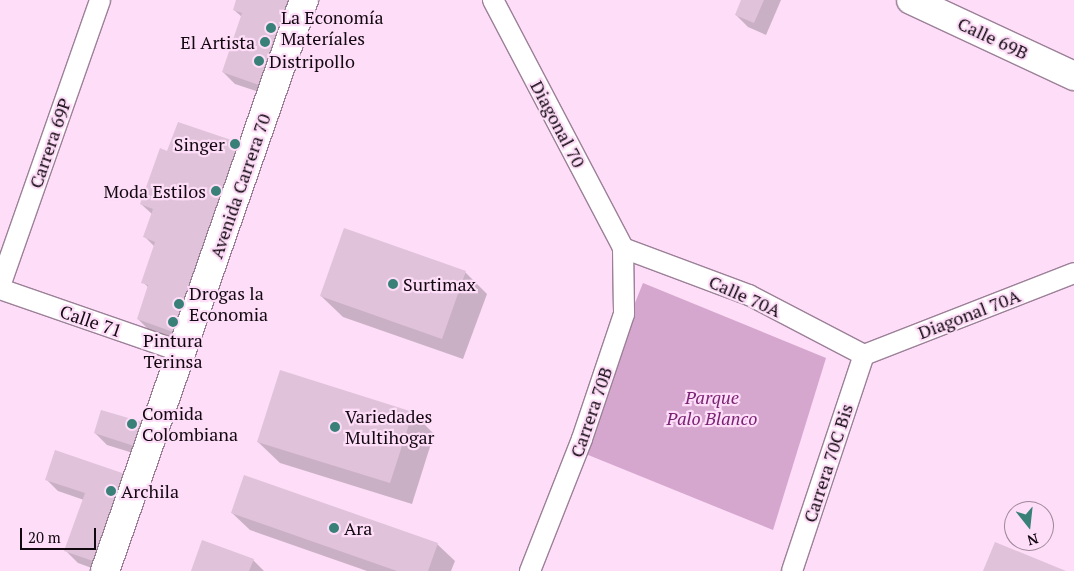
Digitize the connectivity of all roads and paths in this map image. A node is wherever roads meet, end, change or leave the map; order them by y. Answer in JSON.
{"nodes":[{"id":1,"x":100,"y":0,"type":"edge"},
{"id":2,"x":304,"y":0,"type":"edge"},
{"id":3,"x":493,"y":0,"type":"edge"},
{"id":4,"x":911,"y":0,"type":"edge"},
{"id":5,"x":1074,"y":76,"type":"edge"},
{"id":6,"x":623,"y":248,"type":"junction"},
{"id":7,"x":1074,"y":273,"type":"edge"},
{"id":8,"x":0,"y":288,"type":"edge"},
{"id":9,"x":182,"y":352,"type":"junction"},
{"id":10,"x":864,"y":355,"type":"junction"},
{"id":11,"x":105,"y":571,"type":"edge"},
{"id":12,"x":530,"y":571,"type":"edge"},
{"id":13,"x":792,"y":571,"type":"edge"}],
"edges":[{"from":1,"to":8,"type":"street","name":"Carrera 69P"},
{"from":2,"to":9,"type":"main road","name":"Avenida Carrera 70"},
{"from":3,"to":6,"type":"street","name":"Diagonal 70"},
{"from":4,"to":5,"type":"main road","name":"Calle 69B"},
{"from":6,"to":10,"type":"street","name":"Calle 70A"},
{"from":6,"to":12,"type":"street","name":"Carrera 70B"},
{"from":7,"to":10,"type":"street","name":"Diagonal 70A"},
{"from":8,"to":9,"type":"street","name":"Calle 71"},
{"from":9,"to":11,"type":"main road","name":"Avenida Carrera 70"},
{"from":10,"to":13,"type":"street","name":"Carrera 70C Bis"}]}
